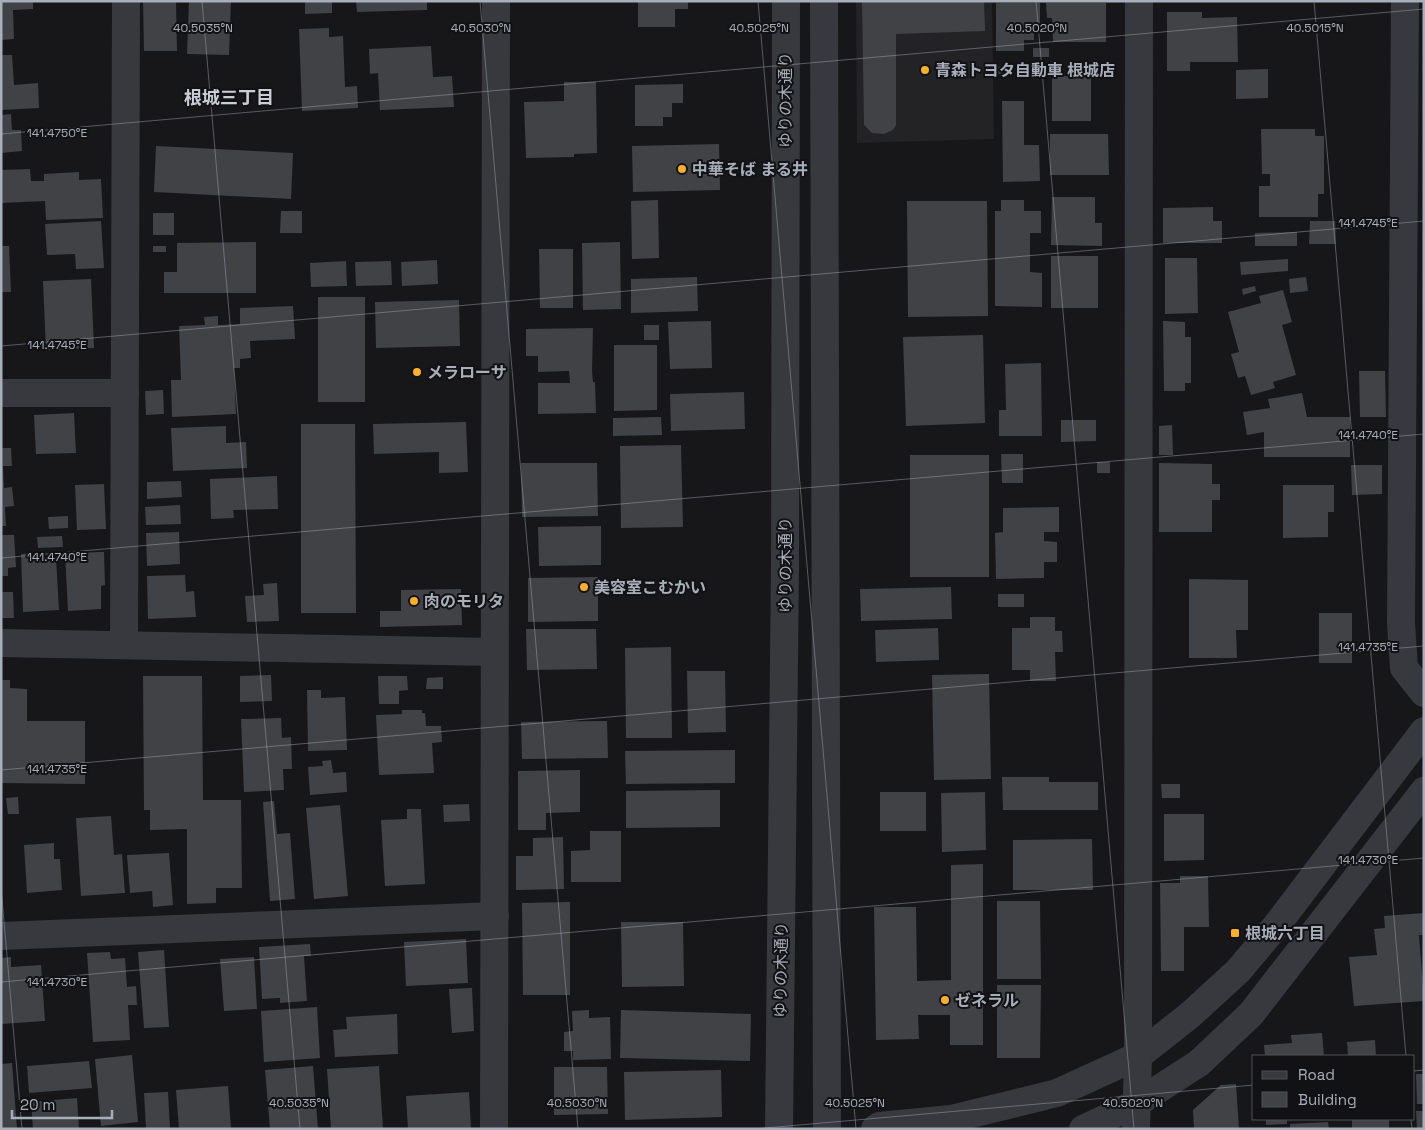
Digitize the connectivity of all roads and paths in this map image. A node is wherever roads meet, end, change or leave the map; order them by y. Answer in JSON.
{"nodes":[{"id":1,"x":126,"y":1,"type":"edge"},
{"id":2,"x":496,"y":1,"type":"edge"},
{"id":3,"x":786,"y":1,"type":"edge"},
{"id":4,"x":824,"y":1,"type":"edge"},
{"id":5,"x":1139,"y":1,"type":"edge"},
{"id":6,"x":1406,"y":1,"type":"edge"},
{"id":7,"x":1,"y":393,"type":"edge"},
{"id":8,"x":125,"y":393,"type":"junction"},
{"id":9,"x":1,"y":643,"type":"edge"},
{"id":10,"x":124,"y":645,"type":"junction"},
{"id":11,"x":494,"y":652,"type":"junction"},
{"id":12,"x":1424,"y":693,"type":"edge"},
{"id":13,"x":1424,"y":731,"type":"edge"},
{"id":14,"x":1424,"y":791,"type":"edge"},
{"id":15,"x":495,"y":916,"type":"junction"},
{"id":16,"x":1,"y":936,"type":"edge"},
{"id":17,"x":1138,"y":1056,"type":"junction"},
{"id":18,"x":1136,"y":1116,"type":"edge"},
{"id":19,"x":494,"y":1129,"type":"edge"},
{"id":20,"x":780,"y":1129,"type":"edge"},
{"id":21,"x":827,"y":1129,"type":"edge"},
{"id":22,"x":875,"y":1129,"type":"edge"},
{"id":23,"x":1082,"y":1129,"type":"edge"}],
"edges":[{"from":1,"to":8,"type":"street"},
{"from":2,"to":11,"type":"street"},
{"from":3,"to":20,"type":"street","name":"ゆりの木通り"},
{"from":4,"to":21,"type":"street"},
{"from":5,"to":17,"type":"street"},
{"from":6,"to":12,"type":"street"},
{"from":7,"to":8,"type":"street"},
{"from":8,"to":10,"type":"street"},
{"from":9,"to":10,"type":"street"},
{"from":10,"to":11,"type":"street"},
{"from":11,"to":15,"type":"street"},
{"from":13,"to":17,"type":"street"},
{"from":14,"to":18,"type":"street"},
{"from":15,"to":16,"type":"street"},
{"from":15,"to":19,"type":"street"},
{"from":17,"to":18,"type":"street"},
{"from":17,"to":22,"type":"street"},
{"from":18,"to":23,"type":"street"}]}
